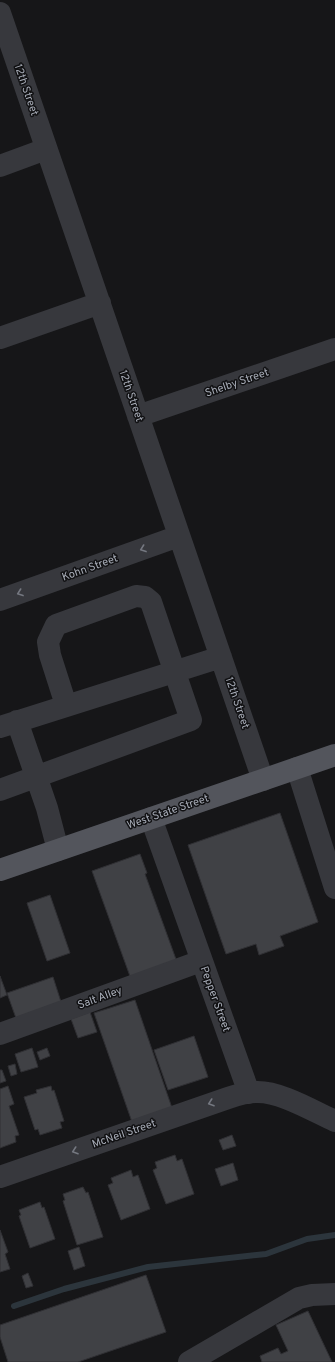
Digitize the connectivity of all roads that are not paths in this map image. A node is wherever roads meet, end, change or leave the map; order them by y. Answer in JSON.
{"nodes":[{"id":1,"x":0,"y":13,"type":"edge"},
{"id":2,"x":46,"y":149,"type":"junction"},
{"id":3,"x":0,"y":166,"type":"edge"},
{"id":4,"x":100,"y":303,"type":"junction"},
{"id":5,"x":0,"y":338,"type":"edge"},
{"id":6,"x":335,"y":349,"type":"edge"},
{"id":7,"x":138,"y":416,"type":"junction"},
{"id":8,"x":180,"y":536,"type":"junction"},
{"id":9,"x":0,"y":600,"type":"edge"},
{"id":10,"x":221,"y":657,"type":"junction"},
{"id":11,"x":174,"y":672,"type":"junction"},
{"id":12,"x":66,"y":706,"type":"junction"},
{"id":13,"x":8,"y":724,"type":"edge"},
{"id":14,"x":335,"y":755,"type":"edge"},
{"id":15,"x":297,"y":768,"type":"junction"},
{"id":16,"x":36,"y":777,"type":"junction"},
{"id":17,"x":263,"y":780,"type":"junction"},
{"id":18,"x":0,"y":790,"type":"edge"},
{"id":19,"x":151,"y":818,"type":"junction"},
{"id":20,"x":58,"y":850,"type":"junction"},
{"id":21,"x":0,"y":870,"type":"edge"},
{"id":22,"x":335,"y":888,"type":"edge"},
{"id":23,"x":201,"y":961,"type":"junction"},
{"id":24,"x":0,"y":1034,"type":"edge"},
{"id":25,"x":249,"y":1093,"type":"junction"},
{"id":26,"x":335,"y":1121,"type":"edge"},
{"id":27,"x":0,"y":1177,"type":"edge"},
{"id":28,"x":335,"y":1294,"type":"edge"},
{"id":29,"x":189,"y":1362,"type":"edge"}],
"edges":[{"from":1,"to":2,"type":"street","name":"12th Street"},
{"from":2,"to":3,"type":"street"},
{"from":2,"to":4,"type":"street","name":"12th Street"},
{"from":4,"to":5,"type":"street"},
{"from":4,"to":7,"type":"street","name":"12th Street"},
{"from":6,"to":7,"type":"street","name":"Shelby Street"},
{"from":7,"to":8,"type":"street","name":"12th Street"},
{"from":8,"to":9,"type":"street","name":"Kohn Street","one_way":true},
{"from":8,"to":10,"type":"street","name":"12th Street"},
{"from":10,"to":11,"type":"street"},
{"from":10,"to":17,"type":"street","name":"12th Street"},
{"from":11,"to":12,"type":"street"},
{"from":11,"to":12,"type":"street"},
{"from":11,"to":16,"type":"street"},
{"from":12,"to":13,"type":"street"},
{"from":13,"to":16,"type":"street"},
{"from":14,"to":15,"type":"main road","name":"West State Street"},
{"from":15,"to":17,"type":"main road","name":"West State Street"},
{"from":15,"to":22,"type":"street"},
{"from":16,"to":18,"type":"street"},
{"from":16,"to":20,"type":"street"},
{"from":17,"to":19,"type":"main road","name":"West State Street"},
{"from":19,"to":20,"type":"main road","name":"West State Street"},
{"from":19,"to":23,"type":"street","name":"Pepper Street"},
{"from":20,"to":21,"type":"main road","name":"West State Street"},
{"from":23,"to":24,"type":"street","name":"Salt Alley"},
{"from":23,"to":25,"type":"street","name":"Pepper Street"},
{"from":25,"to":26,"type":"street"},
{"from":25,"to":27,"type":"street","name":"McNeil Street","one_way":true},
{"from":28,"to":29,"type":"street"}]}
